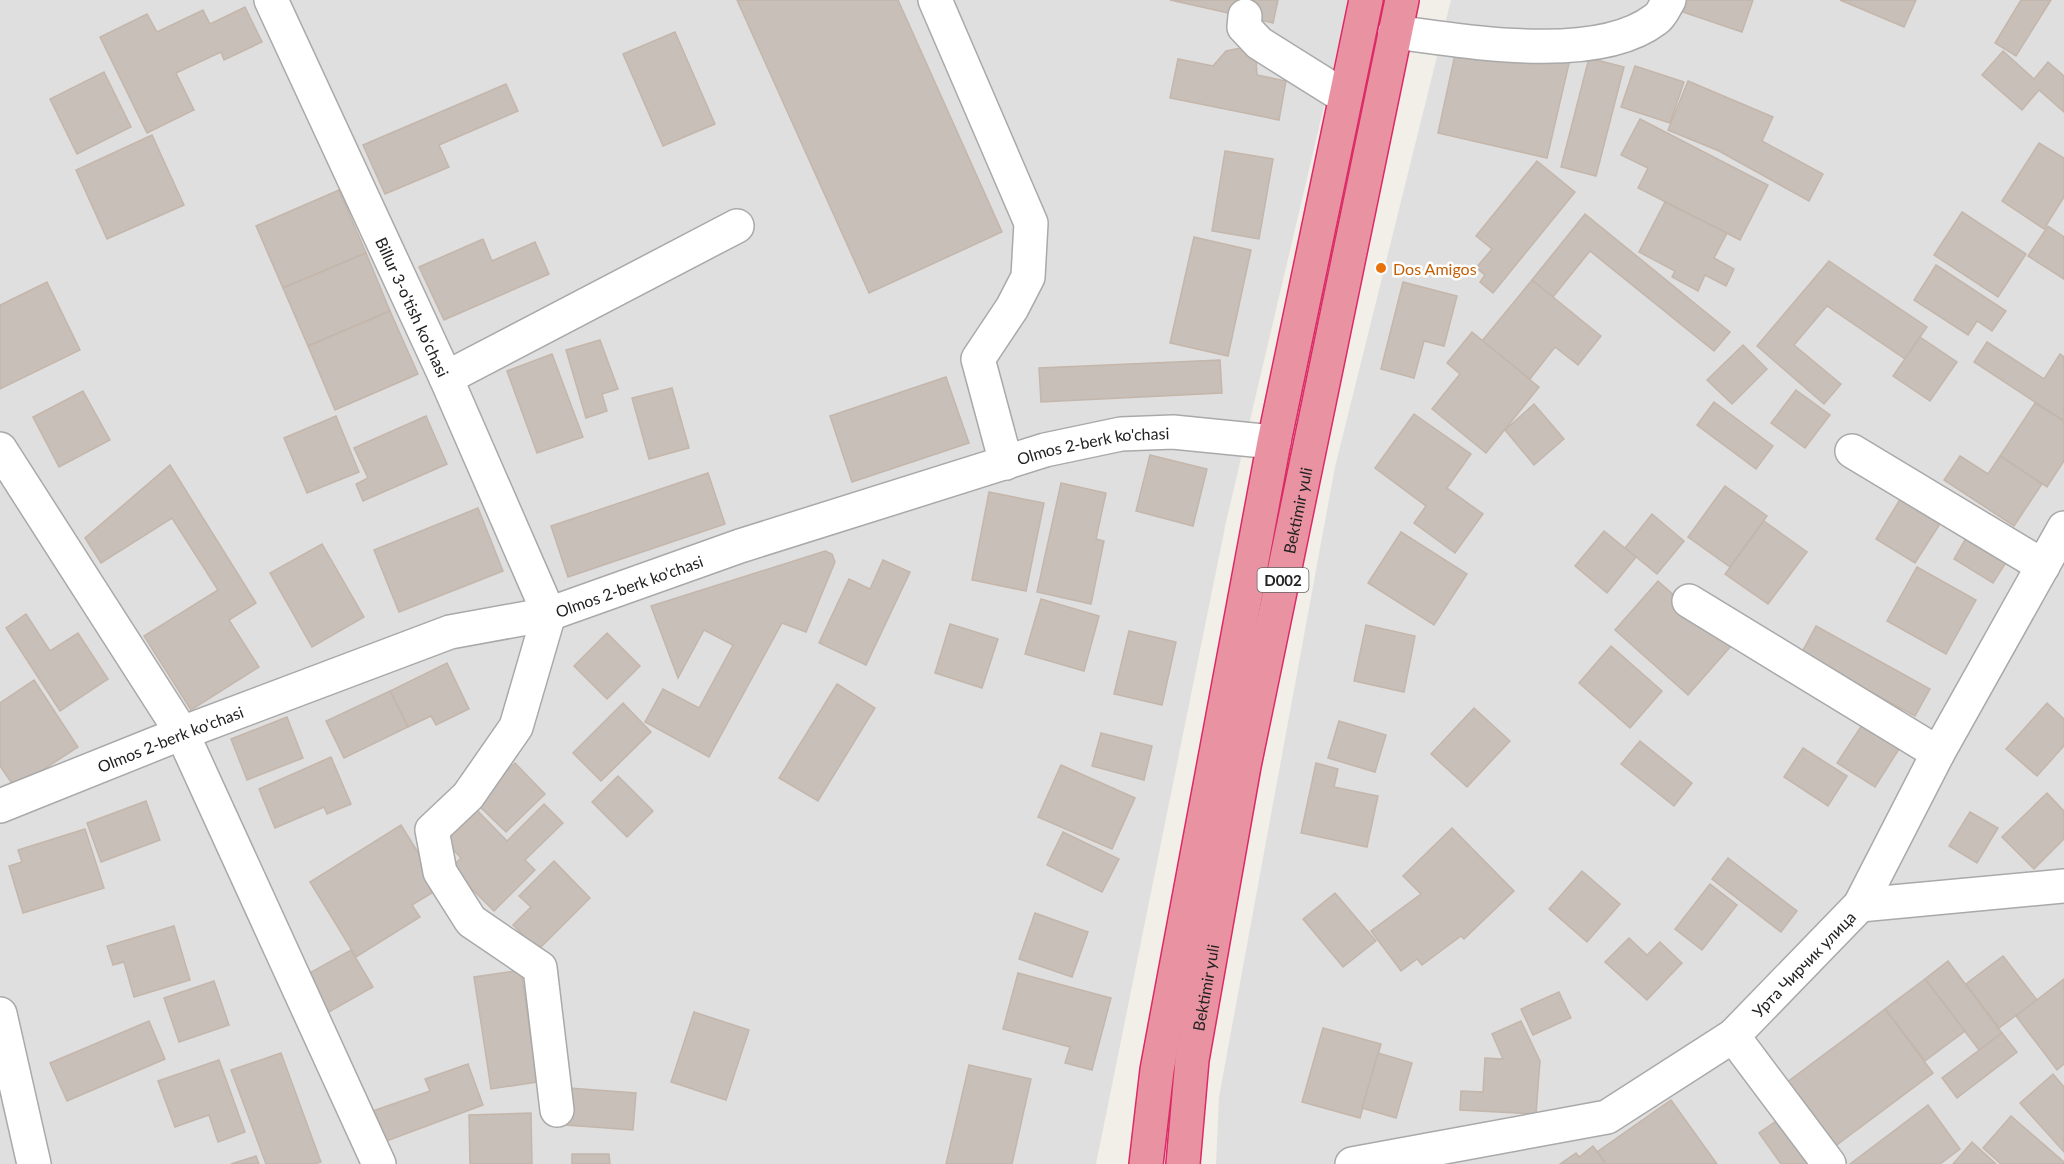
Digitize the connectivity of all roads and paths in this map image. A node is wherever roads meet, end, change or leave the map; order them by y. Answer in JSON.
{"nodes":[{"id":1,"x":271,"y":0,"type":"edge"},
{"id":2,"x":935,"y":0,"type":"edge"},
{"id":3,"x":1366,"y":0,"type":"edge"},
{"id":4,"x":1402,"y":0,"type":"edge"},
{"id":5,"x":1669,"y":0,"type":"edge"},
{"id":6,"x":1245,"y":16,"type":"dead end"},
{"id":7,"x":1395,"y":32,"type":"junction"},
{"id":8,"x":1345,"y":97,"type":"junction"},
{"id":9,"x":737,"y":226,"type":"dead end"},
{"id":10,"x":447,"y":378,"type":"junction"},
{"id":11,"x":1274,"y":442,"type":"junction"},
{"id":12,"x":0,"y":449,"type":"edge"},
{"id":13,"x":1852,"y":451,"type":"dead end"},
{"id":14,"x":1006,"y":463,"type":"junction"},
{"id":15,"x":2064,"y":528,"type":"edge"},
{"id":16,"x":2043,"y":566,"type":"junction"},
{"id":17,"x":1689,"y":601,"type":"dead end"},
{"id":18,"x":549,"y":614,"type":"junction"},
{"id":19,"x":182,"y":733,"type":"junction"},
{"id":20,"x":1938,"y":753,"type":"junction"},
{"id":21,"x":0,"y":806,"type":"edge"},
{"id":22,"x":2064,"y":886,"type":"edge"},
{"id":23,"x":1860,"y":905,"type":"junction"},
{"id":24,"x":0,"y":1014,"type":"edge"},
{"id":25,"x":1733,"y":1036,"type":"junction"},
{"id":26,"x":557,"y":1110,"type":"dead end"},
{"id":27,"x":34,"y":1164,"type":"edge"},
{"id":28,"x":379,"y":1164,"type":"edge"},
{"id":29,"x":1146,"y":1164,"type":"edge"},
{"id":30,"x":1183,"y":1164,"type":"edge"},
{"id":31,"x":1352,"y":1164,"type":"edge"},
{"id":32,"x":1828,"y":1164,"type":"edge"}],
"edges":[{"from":1,"to":10,"type":"street","name":"Billur 3-o'tish ko'chasi"},
{"from":2,"to":14,"type":"street"},
{"from":3,"to":8,"type":"highway","name":"Bektimir yuli","number":"D002"},
{"from":4,"to":7,"type":"highway","name":"Bektimir yuli","number":"D002"},
{"from":5,"to":7,"type":"street"},
{"from":6,"to":8,"type":"street"},
{"from":7,"to":30,"type":"highway","name":"Bektimir yuli","number":"D002"},
{"from":8,"to":11,"type":"highway","name":"Bektimir yuli","number":"D002"},
{"from":9,"to":10,"type":"street"},
{"from":10,"to":18,"type":"street","name":"Billur 3-o'tish ko'chasi"},
{"from":11,"to":14,"type":"street","name":"Olmos 2-berk ko'chasi"},
{"from":11,"to":29,"type":"highway","name":"Bektimir yuli","number":"D002"},
{"from":12,"to":19,"type":"street"},
{"from":13,"to":16,"type":"street"},
{"from":14,"to":18,"type":"street","name":"Olmos 2-berk ko'chasi"},
{"from":15,"to":16,"type":"street","name":"Урта Чирчик улица"},
{"from":16,"to":20,"type":"street","name":"Урта Чирчик улица"},
{"from":17,"to":20,"type":"street"},
{"from":18,"to":19,"type":"street","name":"Olmos 2-berk ko'chasi"},
{"from":18,"to":26,"type":"street"},
{"from":19,"to":21,"type":"street","name":"Olmos 2-berk ko'chasi"},
{"from":19,"to":28,"type":"street"},
{"from":20,"to":23,"type":"street","name":"Урта Чирчик улица"},
{"from":22,"to":23,"type":"street"},
{"from":23,"to":25,"type":"street","name":"Урта Чирчик улица"},
{"from":24,"to":27,"type":"street"},
{"from":25,"to":31,"type":"street","name":"Урта Чирчик улица"},
{"from":25,"to":32,"type":"street"}]}
